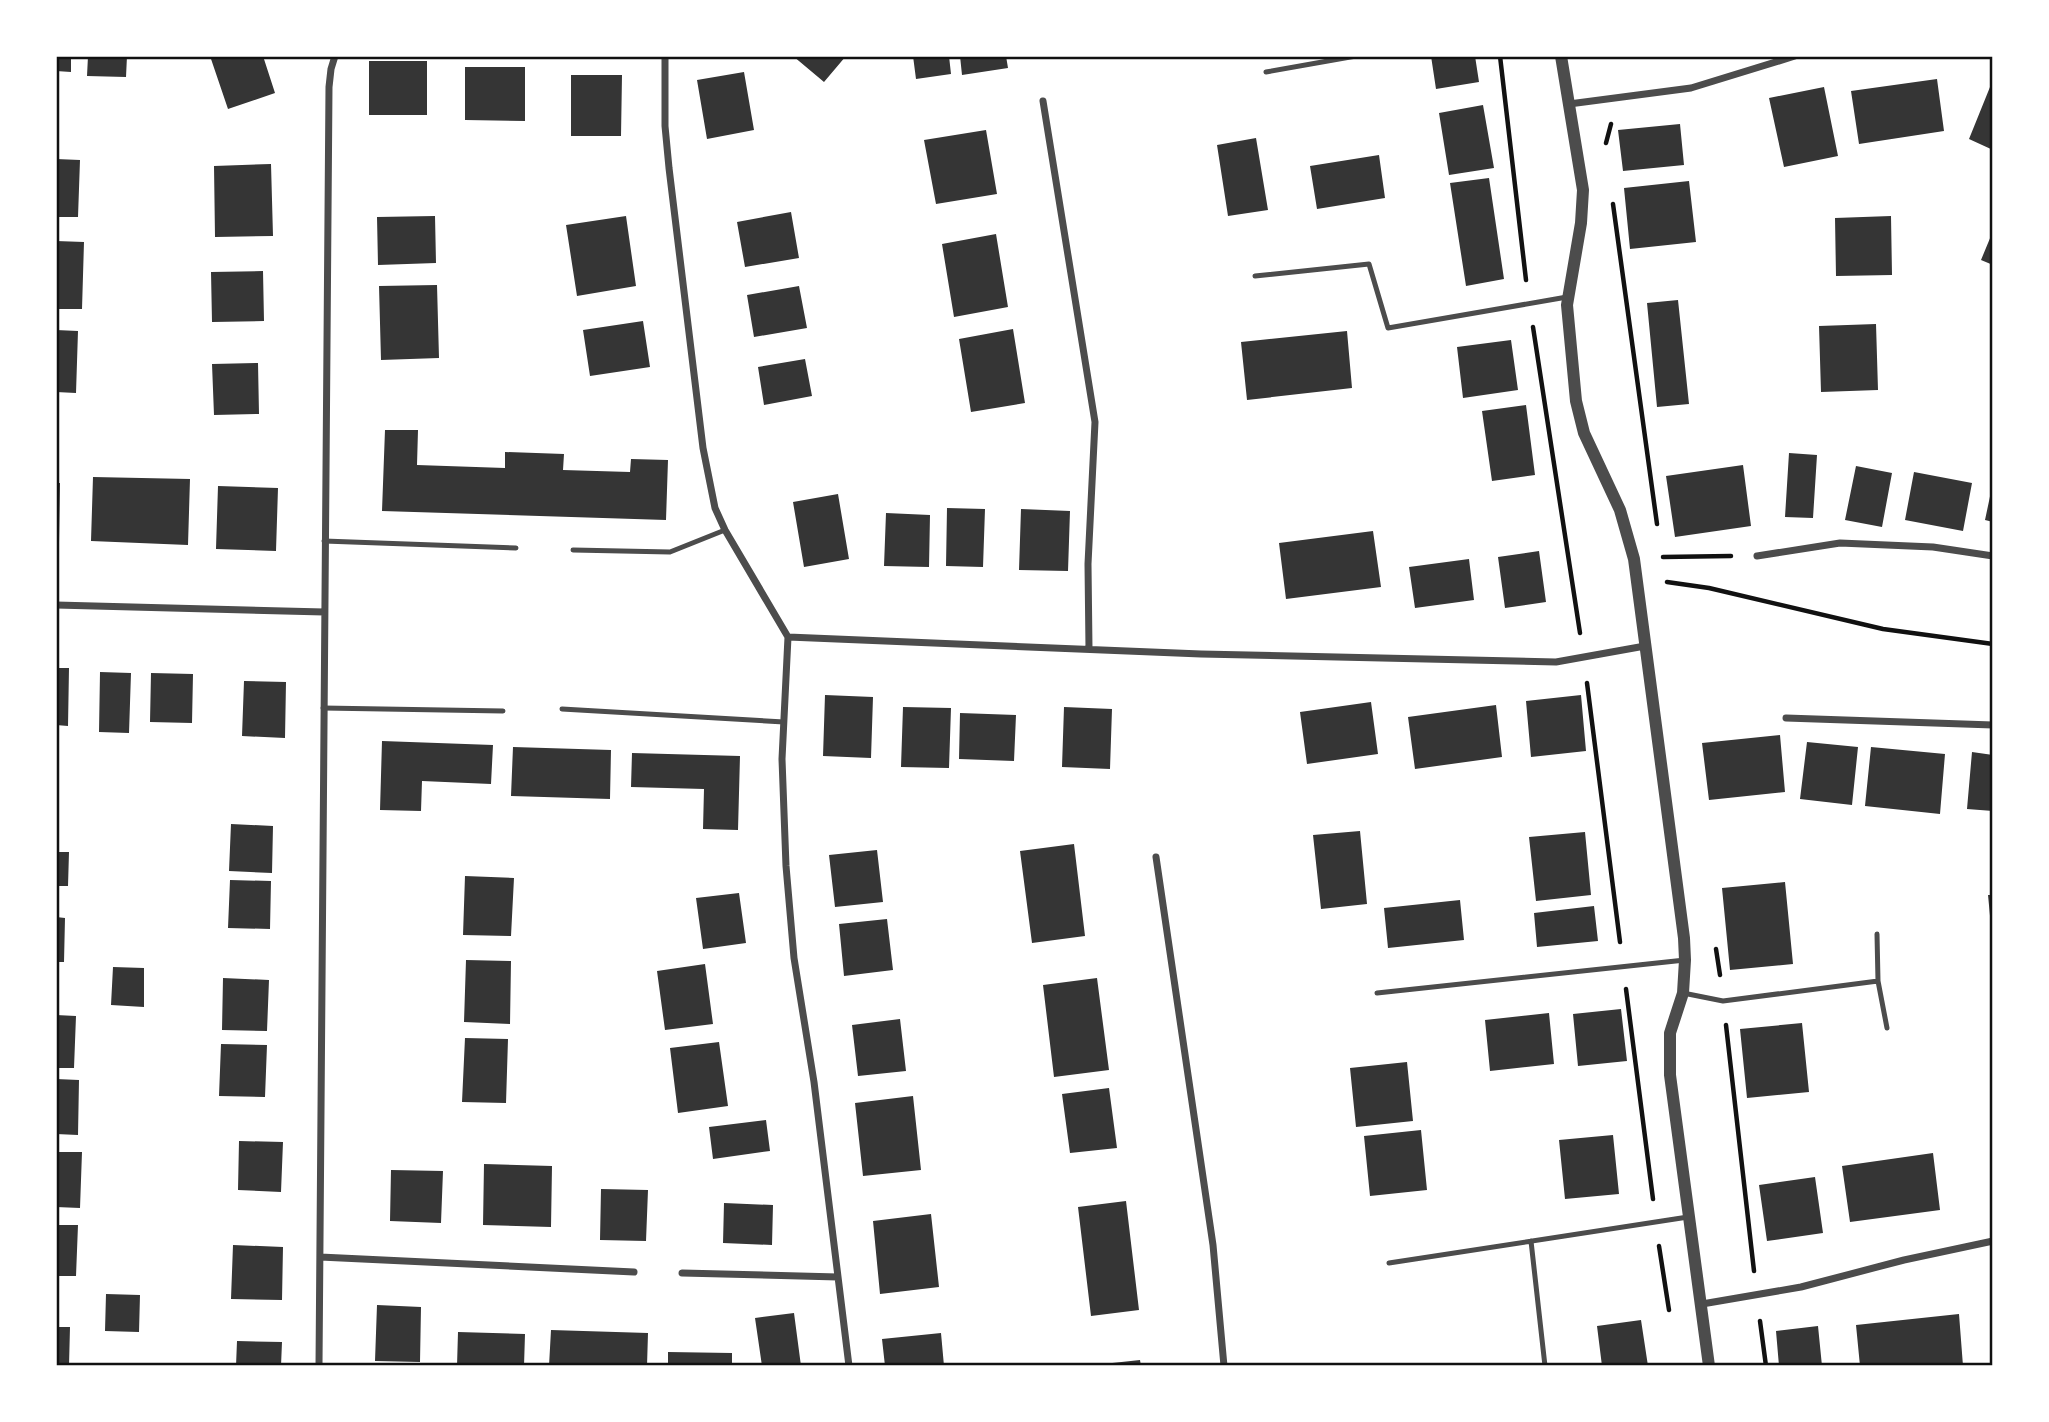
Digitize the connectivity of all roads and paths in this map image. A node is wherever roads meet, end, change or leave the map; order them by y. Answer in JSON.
{"nodes":[{"id":1,"x":335,"y":56,"type":"edge"},
{"id":2,"x":665,"y":56,"type":"edge"},
{"id":3,"x":1356,"y":56,"type":"edge"},
{"id":4,"x":1500,"y":56,"type":"edge"},
{"id":5,"x":1561,"y":56,"type":"edge"},
{"id":6,"x":1795,"y":56,"type":"edge"},
{"id":7,"x":1266,"y":72,"type":"dead end"},
{"id":8,"x":1043,"y":101,"type":"dead end"},
{"id":9,"x":1569,"y":104,"type":"junction"},
{"id":10,"x":1255,"y":276,"type":"dead end"},
{"id":11,"x":1567,"y":297,"type":"junction"},
{"id":12,"x":1529,"y":304,"type":"junction"},
{"id":13,"x":725,"y":530,"type":"junction"},
{"id":14,"x":324,"y":541,"type":"junction"},
{"id":15,"x":516,"y":548,"type":"dead end"},
{"id":16,"x":573,"y":550,"type":"dead end"},
{"id":17,"x":1757,"y":556,"type":"joint"},
{"id":18,"x":1993,"y":556,"type":"edge"},
{"id":19,"x":1633,"y":559,"type":"junction"},
{"id":20,"x":1667,"y":582,"type":"dead end"},
{"id":21,"x":56,"y":605,"type":"edge"},
{"id":22,"x":324,"y":612,"type":"junction"},
{"id":23,"x":788,"y":637,"type":"junction"},
{"id":24,"x":1993,"y":643,"type":"edge"},
{"id":25,"x":1645,"y":646,"type":"junction"},
{"id":26,"x":1089,"y":649,"type":"junction"},
{"id":27,"x":1584,"y":658,"type":"junction"},
{"id":28,"x":323,"y":708,"type":"junction"},
{"id":29,"x":562,"y":709,"type":"dead end"},
{"id":30,"x":503,"y":711,"type":"dead end"},
{"id":31,"x":1786,"y":718,"type":"dead end"},
{"id":32,"x":784,"y":722,"type":"junction"},
{"id":33,"x":1993,"y":725,"type":"edge"},
{"id":34,"x":1156,"y":857,"type":"dead end"},
{"id":35,"x":1877,"y":934,"type":"dead end"},
{"id":36,"x":1685,"y":960,"type":"junction"},
{"id":37,"x":1623,"y":966,"type":"junction"},
{"id":38,"x":1878,"y":981,"type":"junction"},
{"id":39,"x":1377,"y":993,"type":"dead end"},
{"id":40,"x":1683,"y":993,"type":"junction"},
{"id":41,"x":1887,"y":1028,"type":"dead end"},
{"id":42,"x":1688,"y":1217,"type":"junction"},
{"id":43,"x":1656,"y":1222,"type":"junction"},
{"id":44,"x":1531,"y":1241,"type":"junction"},
{"id":45,"x":1993,"y":1241,"type":"edge"},
{"id":46,"x":320,"y":1257,"type":"junction"},
{"id":47,"x":1389,"y":1263,"type":"dead end"},
{"id":48,"x":634,"y":1272,"type":"dead end"},
{"id":49,"x":682,"y":1273,"type":"dead end"},
{"id":50,"x":838,"y":1277,"type":"junction"},
{"id":51,"x":1702,"y":1304,"type":"junction"},
{"id":52,"x":1670,"y":1314,"type":"dead end"},
{"id":53,"x":319,"y":1366,"type":"edge"},
{"id":54,"x":849,"y":1366,"type":"edge"},
{"id":55,"x":1224,"y":1366,"type":"edge"},
{"id":56,"x":1545,"y":1366,"type":"edge"},
{"id":57,"x":1709,"y":1366,"type":"edge"}],
"edges":[{"from":1,"to":14,"type":"street"},
{"from":2,"to":13,"type":"street"},
{"from":3,"to":7,"type":"lane"},
{"from":4,"to":12,"type":"path"},
{"from":5,"to":9,"type":"street"},
{"from":6,"to":9,"type":"street"},
{"from":8,"to":26,"type":"street"},
{"from":9,"to":11,"type":"street"},
{"from":10,"to":12,"type":"lane"},
{"from":11,"to":12,"type":"lane"},
{"from":11,"to":19,"type":"street"},
{"from":12,"to":27,"type":"path"},
{"from":13,"to":16,"type":"lane"},
{"from":13,"to":23,"type":"street"},
{"from":14,"to":15,"type":"lane"},
{"from":14,"to":22,"type":"street"},
{"from":17,"to":18,"type":"street"},
{"from":17,"to":19,"type":"path"},
{"from":19,"to":25,"type":"street"},
{"from":20,"to":24,"type":"path"},
{"from":21,"to":22,"type":"street"},
{"from":22,"to":28,"type":"street"},
{"from":23,"to":26,"type":"street"},
{"from":23,"to":32,"type":"street"},
{"from":25,"to":27,"type":"street"},
{"from":25,"to":36,"type":"street"},
{"from":26,"to":27,"type":"street"},
{"from":27,"to":37,"type":"path"},
{"from":28,"to":30,"type":"lane"},
{"from":28,"to":46,"type":"street"},
{"from":29,"to":32,"type":"lane"},
{"from":31,"to":33,"type":"street"},
{"from":32,"to":50,"type":"street"},
{"from":34,"to":55,"type":"street"},
{"from":35,"to":38,"type":"lane"},
{"from":36,"to":37,"type":"lane"},
{"from":36,"to":40,"type":"street"},
{"from":37,"to":39,"type":"lane"},
{"from":37,"to":43,"type":"path"},
{"from":38,"to":40,"type":"lane"},
{"from":38,"to":41,"type":"lane"},
{"from":40,"to":42,"type":"street"},
{"from":42,"to":43,"type":"lane"},
{"from":42,"to":51,"type":"street"},
{"from":43,"to":44,"type":"lane"},
{"from":43,"to":52,"type":"path"},
{"from":44,"to":47,"type":"lane"},
{"from":44,"to":56,"type":"lane"},
{"from":45,"to":51,"type":"street"},
{"from":46,"to":48,"type":"street"},
{"from":46,"to":53,"type":"street"},
{"from":49,"to":50,"type":"street"},
{"from":50,"to":54,"type":"street"},
{"from":51,"to":57,"type":"street"}]}
